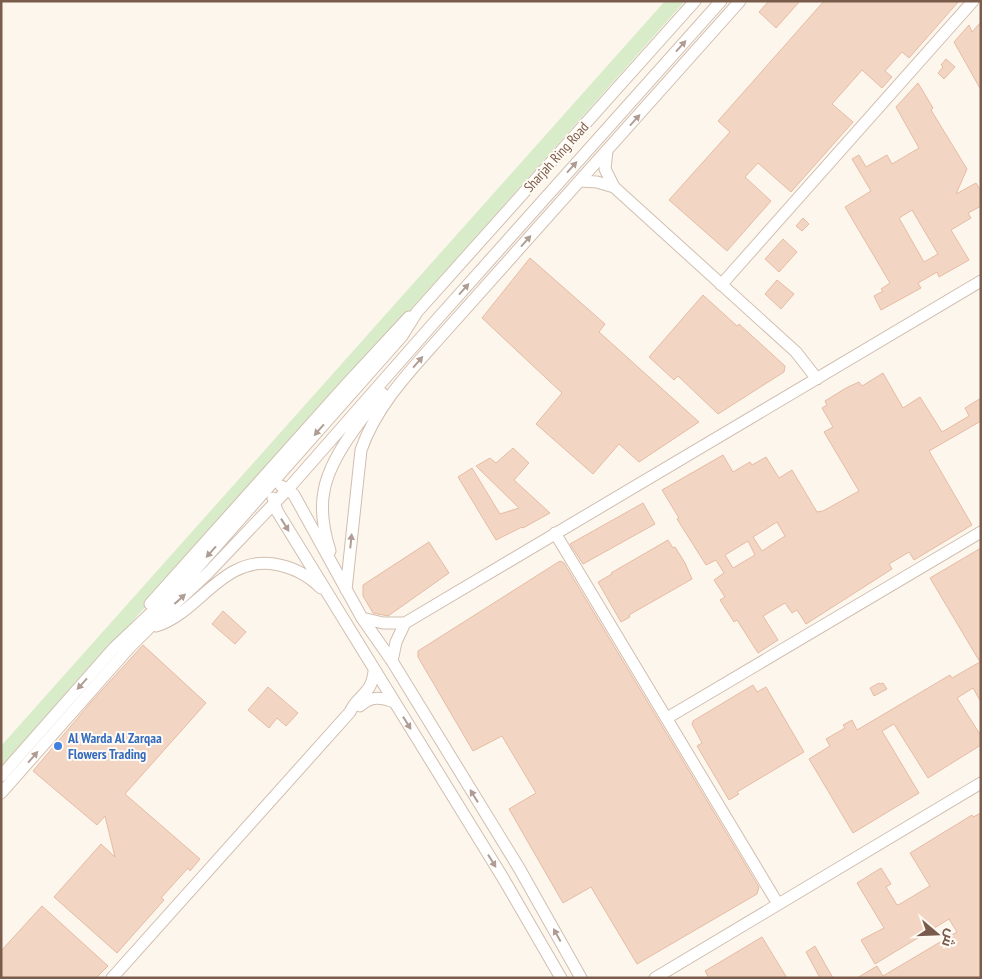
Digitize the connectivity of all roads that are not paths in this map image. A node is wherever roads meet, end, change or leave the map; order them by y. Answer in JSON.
{"nodes":[{"id":1,"x":695,"y":1,"type":"edge"},
{"id":2,"x":721,"y":1,"type":"edge"},
{"id":3,"x":740,"y":1,"type":"edge"},
{"id":4,"x":974,"y":1,"type":"edge"},
{"id":5,"x":607,"y":151,"type":"junction"},
{"id":6,"x":580,"y":181,"type":"junction"},
{"id":7,"x":614,"y":187,"type":"junction"},
{"id":8,"x":981,"y":281,"type":"edge"},
{"id":9,"x":721,"y":285,"type":"junction"},
{"id":10,"x":417,"y":312,"type":"junction"},
{"id":11,"x":432,"y":325,"type":"junction"},
{"id":12,"x":817,"y":379,"type":"junction"},
{"id":13,"x":273,"y":484,"type":"junction"},
{"id":14,"x":288,"y":489,"type":"junction"},
{"id":15,"x":274,"y":504,"type":"junction"},
{"id":16,"x":981,"y":532,"type":"edge"},
{"id":17,"x":555,"y":533,"type":"junction"},
{"id":18,"x":338,"y":575,"type":"junction"},
{"id":19,"x":346,"y":590,"type":"junction"},
{"id":20,"x":331,"y":597,"type":"junction"},
{"id":21,"x":362,"y":618,"type":"junction"},
{"id":22,"x":405,"y":623,"type":"junction"},
{"id":23,"x":149,"y":628,"type":"junction"},
{"id":24,"x":114,"y":648,"type":"junction"},
{"id":25,"x":392,"y":662,"type":"junction"},
{"id":26,"x":374,"y":671,"type":"junction"},
{"id":27,"x":394,"y":702,"type":"junction"},
{"id":28,"x":350,"y":712,"type":"junction"},
{"id":29,"x":667,"y":718,"type":"junction"},
{"id":30,"x":1,"y":776,"type":"edge"},
{"id":31,"x":981,"y":782,"type":"edge"},
{"id":32,"x":1,"y":793,"type":"edge"},
{"id":33,"x":778,"y":904,"type":"junction"},
{"id":34,"x":112,"y":978,"type":"edge"},
{"id":35,"x":561,"y":978,"type":"edge"},
{"id":36,"x":581,"y":978,"type":"edge"},
{"id":37,"x":655,"y":978,"type":"edge"}],
"edges":[{"from":1,"to":10,"type":"street","name":"Sharjah Ring Road"},
{"from":11,"to":2,"type":"street","one_way":true},
{"from":5,"to":3,"type":"street","one_way":true},
{"from":4,"to":9,"type":"street"},
{"from":5,"to":6,"type":"street"},
{"from":5,"to":7,"type":"street"},
{"from":6,"to":7,"type":"street"},
{"from":19,"to":6,"type":"street","one_way":true},
{"from":7,"to":9,"type":"street"},
{"from":8,"to":12,"type":"street"},
{"from":9,"to":12,"type":"street"},
{"from":10,"to":13,"type":"street","one_way":true},
{"from":10,"to":24,"type":"street"},
{"from":11,"to":14,"type":"street"},
{"from":11,"to":18,"type":"street"},
{"from":12,"to":17,"type":"street"},
{"from":13,"to":14,"type":"street"},
{"from":13,"to":15,"type":"street"},
{"from":13,"to":24,"type":"street","one_way":true},
{"from":14,"to":15,"type":"street"},
{"from":14,"to":18,"type":"street"},
{"from":15,"to":20,"type":"street","one_way":true},
{"from":23,"to":15,"type":"street","one_way":true},
{"from":16,"to":29,"type":"street"},
{"from":17,"to":22,"type":"street"},
{"from":17,"to":29,"type":"street"},
{"from":18,"to":19,"type":"street"},
{"from":19,"to":21,"type":"street"},
{"from":20,"to":23,"type":"street"},
{"from":20,"to":26,"type":"street"},
{"from":21,"to":22,"type":"street"},
{"from":21,"to":25,"type":"street"},
{"from":22,"to":25,"type":"street"},
{"from":32,"to":23,"type":"street","one_way":true},
{"from":24,"to":30,"type":"street","one_way":true},
{"from":36,"to":25,"type":"street","one_way":true},
{"from":26,"to":27,"type":"street"},
{"from":26,"to":28,"type":"street"},
{"from":27,"to":28,"type":"street"},
{"from":27,"to":35,"type":"street","one_way":true},
{"from":28,"to":34,"type":"street"},
{"from":29,"to":33,"type":"street"},
{"from":31,"to":33,"type":"street"},
{"from":33,"to":37,"type":"street"}]}
